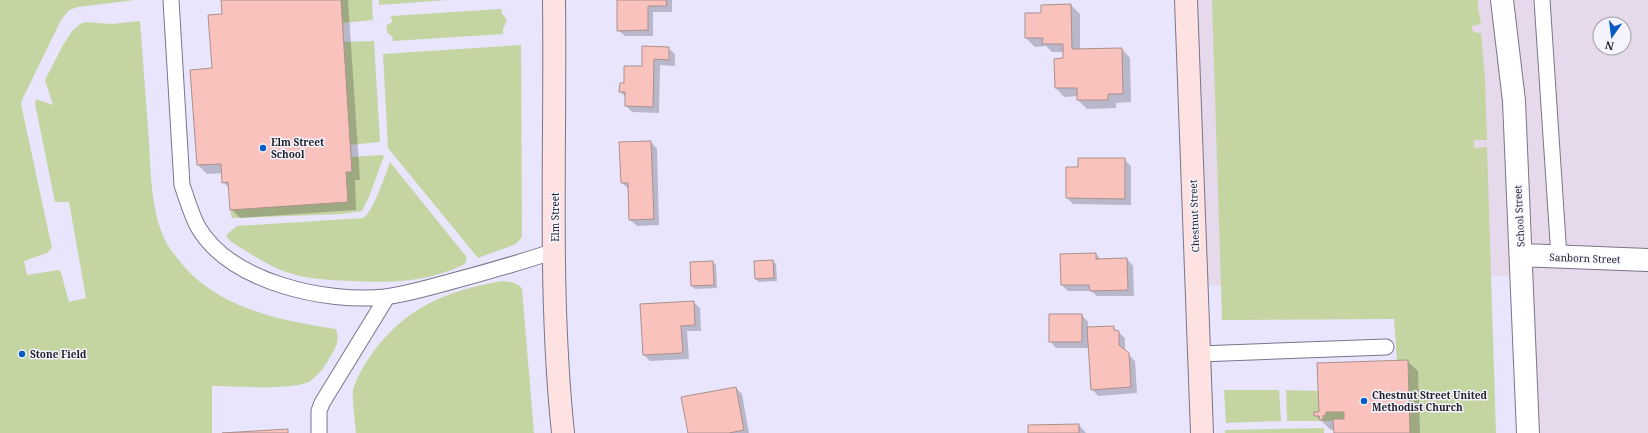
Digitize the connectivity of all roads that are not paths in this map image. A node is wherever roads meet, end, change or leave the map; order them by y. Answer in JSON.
{"nodes":[{"id":1,"x":172,"y":0,"type":"edge"},
{"id":2,"x":554,"y":0,"type":"edge"},
{"id":3,"x":1186,"y":0,"type":"edge"},
{"id":4,"x":1502,"y":0,"type":"edge"},
{"id":5,"x":1542,"y":0,"type":"edge"},
{"id":6,"x":555,"y":251,"type":"junction"},
{"id":7,"x":1521,"y":255,"type":"junction"},
{"id":8,"x":1559,"y":257,"type":"junction"},
{"id":9,"x":1648,"y":260,"type":"edge"},
{"id":10,"x":387,"y":297,"type":"junction"},
{"id":11,"x":1386,"y":347,"type":"dead end"},
{"id":12,"x":1199,"y":354,"type":"junction"},
{"id":13,"x":319,"y":433,"type":"edge"},
{"id":14,"x":563,"y":433,"type":"edge"},
{"id":15,"x":1202,"y":433,"type":"edge"},
{"id":16,"x":1528,"y":433,"type":"edge"}],
"edges":[{"from":1,"to":10,"type":"lane"},
{"from":2,"to":6,"type":"street","name":"Elm Street"},
{"from":3,"to":12,"type":"street","name":"Chestnut Street"},
{"from":4,"to":7,"type":"street","name":"School Street"},
{"from":5,"to":8,"type":"lane"},
{"from":6,"to":10,"type":"lane"},
{"from":6,"to":14,"type":"street","name":"Elm Street"},
{"from":7,"to":8,"type":"street","name":"Sanborn Street"},
{"from":7,"to":16,"type":"street","name":"School Street"},
{"from":8,"to":9,"type":"street","name":"Sanborn Street"},
{"from":10,"to":13,"type":"lane"},
{"from":11,"to":12,"type":"lane"},
{"from":12,"to":15,"type":"street","name":"Chestnut Street"}]}
